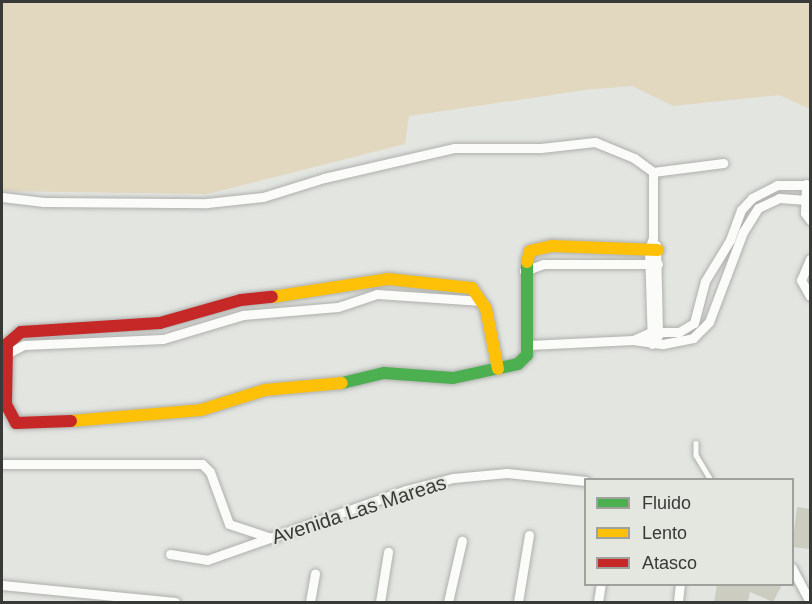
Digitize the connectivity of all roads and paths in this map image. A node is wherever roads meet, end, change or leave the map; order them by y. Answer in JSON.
{"nodes":[{"id":1,"x":723,"y":163,"type":"dead end"},
{"id":2,"x":653,"y":172,"type":"junction"},
{"id":3,"x":808,"y":184,"type":"edge"},
{"id":4,"x":2,"y":197,"type":"edge"},
{"id":5,"x":808,"y":200,"type":"edge"},
{"id":6,"x":810,"y":220,"type":"edge"},
{"id":7,"x":654,"y":246,"type":"junction"},
{"id":8,"x":810,"y":259,"type":"edge"},
{"id":9,"x":654,"y":264,"type":"junction"},
{"id":10,"x":524,"y":271,"type":"junction"},
{"id":11,"x":810,"y":296,"type":"edge"},
{"id":12,"x":241,"y":300,"type":"junction"},
{"id":13,"x":482,"y":301,"type":"junction"},
{"id":14,"x":243,"y":315,"type":"junction"},
{"id":15,"x":655,"y":332,"type":"junction"},
{"id":16,"x":633,"y":340,"type":"junction"},
{"id":17,"x":655,"y":344,"type":"junction"},
{"id":18,"x":529,"y":345,"type":"junction"},
{"id":19,"x":6,"y":354,"type":"junction"},
{"id":20,"x":498,"y":369,"type":"junction"},
{"id":21,"x":696,"y":443,"type":"dead end"},
{"id":22,"x":2,"y":464,"type":"edge"},
{"id":23,"x":710,"y":478,"type":"edge"},
{"id":24,"x":584,"y":482,"type":"edge"},
{"id":25,"x":529,"y":535,"type":"dead end"},
{"id":26,"x":274,"y":538,"type":"junction"},
{"id":27,"x":462,"y":541,"type":"dead end"},
{"id":28,"x":388,"y":552,"type":"dead end"},
{"id":29,"x":170,"y":554,"type":"dead end"},
{"id":30,"x":794,"y":572,"type":"edge"},
{"id":31,"x":315,"y":573,"type":"dead end"},
{"id":32,"x":2,"y":585,"type":"edge"},
{"id":33,"x":601,"y":586,"type":"edge"},
{"id":34,"x":680,"y":586,"type":"edge"},
{"id":35,"x":155,"y":602,"type":"edge"},
{"id":36,"x":175,"y":603,"type":"edge"},
{"id":37,"x":310,"y":603,"type":"edge"},
{"id":38,"x":380,"y":603,"type":"edge"},
{"id":39,"x":448,"y":603,"type":"edge"},
{"id":40,"x":518,"y":603,"type":"edge"},
{"id":41,"x":598,"y":603,"type":"edge"},
{"id":42,"x":678,"y":603,"type":"edge"},
{"id":43,"x":810,"y":603,"type":"edge"}],
"edges":[{"from":1,"to":2,"type":"street"},
{"from":2,"to":4,"type":"street"},
{"from":2,"to":7,"type":"street"},
{"from":3,"to":5,"type":"street"},
{"from":3,"to":15,"type":"street"},
{"from":5,"to":6,"type":"street"},
{"from":5,"to":17,"type":"street"},
{"from":7,"to":9,"type":"street"},
{"from":7,"to":10,"type":"street"},
{"from":8,"to":11,"type":"street"},
{"from":9,"to":10,"type":"street"},
{"from":9,"to":15,"type":"street"},
{"from":10,"to":18,"type":"street"},
{"from":12,"to":13,"type":"street"},
{"from":12,"to":14,"type":"street"},
{"from":12,"to":19,"type":"street"},
{"from":13,"to":14,"type":"street"},
{"from":13,"to":20,"type":"street"},
{"from":14,"to":19,"type":"street"},
{"from":15,"to":16,"type":"street"},
{"from":15,"to":17,"type":"street"},
{"from":16,"to":17,"type":"street"},
{"from":16,"to":18,"type":"street"},
{"from":18,"to":20,"type":"street"},
{"from":19,"to":20,"type":"street"},
{"from":21,"to":23,"type":"lane"},
{"from":22,"to":26,"type":"street"},
{"from":24,"to":26,"type":"street","name":"Avenida Las Mareas"},
{"from":25,"to":40,"type":"street"},
{"from":26,"to":29,"type":"street","name":"Avenida Las Mareas"},
{"from":27,"to":39,"type":"street"},
{"from":28,"to":38,"type":"street"},
{"from":30,"to":43,"type":"street"},
{"from":31,"to":37,"type":"street"},
{"from":32,"to":35,"type":"street"},
{"from":33,"to":41,"type":"street"},
{"from":34,"to":42,"type":"street"},
{"from":35,"to":36,"type":"street"}]}
